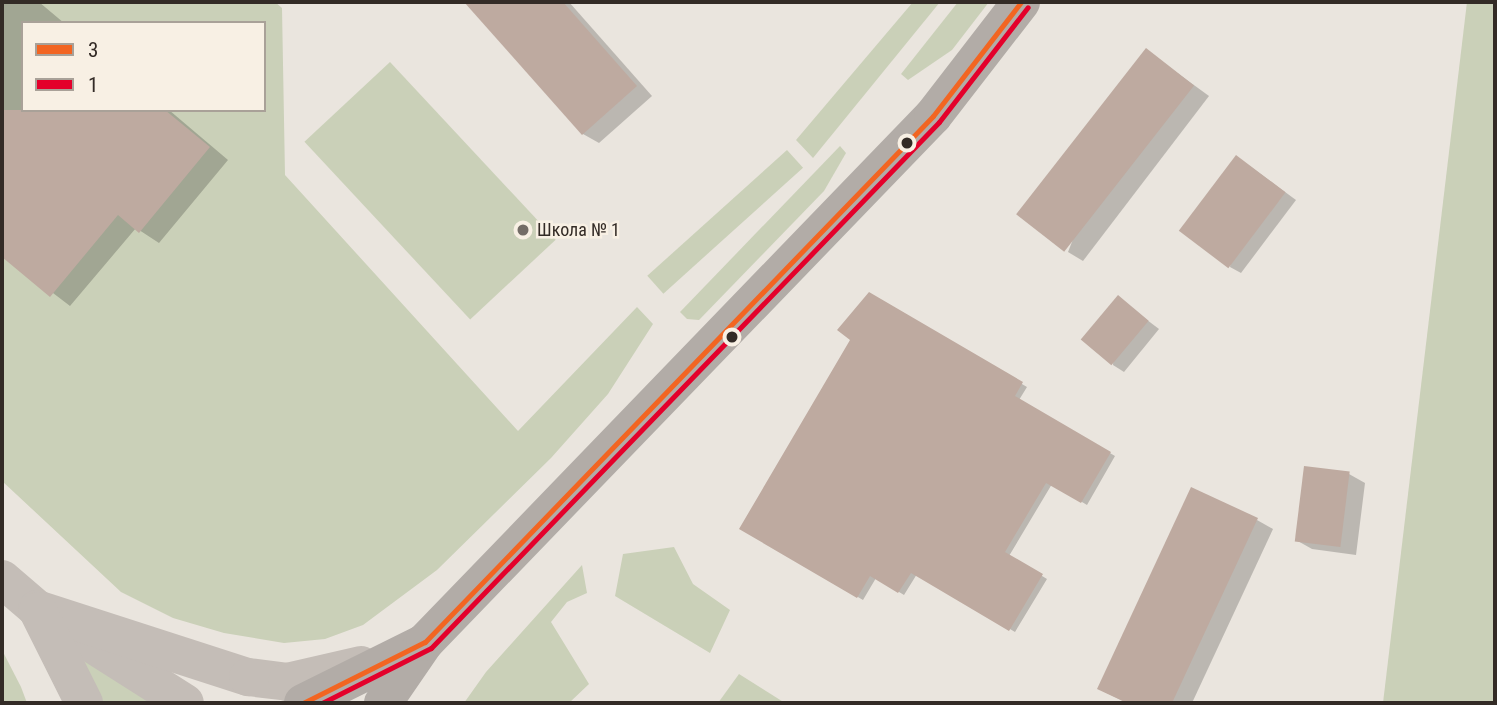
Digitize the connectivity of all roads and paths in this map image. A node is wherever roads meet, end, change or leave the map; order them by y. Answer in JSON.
{"nodes":[{"id":1,"x":1021,"y":2,"type":"edge"},
{"id":2,"x":2,"y":579,"type":"edge"},
{"id":3,"x":37,"y":609,"type":"junction"},
{"id":4,"x":425,"y":642,"type":"junction"},
{"id":5,"x":60,"y":703,"type":"edge"},
{"id":6,"x":84,"y":703,"type":"edge"},
{"id":7,"x":185,"y":703,"type":"edge"},
{"id":8,"x":303,"y":703,"type":"edge"},
{"id":9,"x":383,"y":703,"type":"edge"},
{"id":10,"x":399,"y":703,"type":"edge"}],
"edges":[{"from":1,"to":4,"type":"main road"},
{"from":2,"to":3,"type":"street"},
{"from":3,"to":4,"type":"street"},
{"from":3,"to":5,"type":"street"},
{"from":3,"to":6,"type":"street"},
{"from":3,"to":7,"type":"street"},
{"from":4,"to":8,"type":"main road"},
{"from":4,"to":9,"type":"main road"},
{"from":4,"to":10,"type":"main road"}]}
